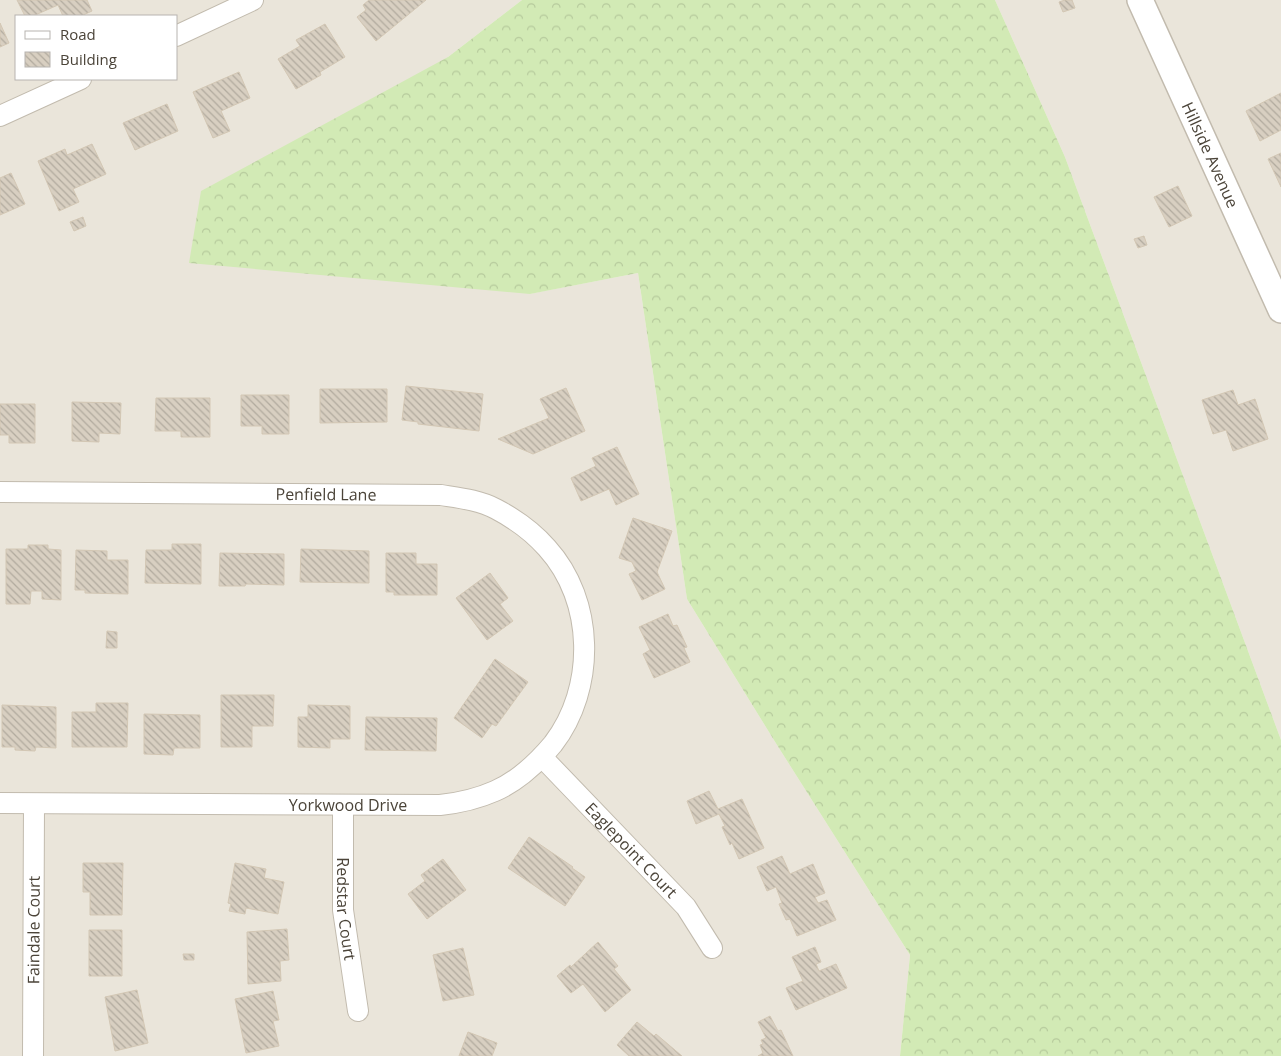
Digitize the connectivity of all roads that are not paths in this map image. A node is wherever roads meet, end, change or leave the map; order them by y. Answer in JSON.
{"nodes":[{"id":1,"x":254,"y":0,"type":"edge"},
{"id":2,"x":1140,"y":0,"type":"edge"},
{"id":3,"x":178,"y":35,"type":"edge"},
{"id":4,"x":79,"y":80,"type":"edge"},
{"id":5,"x":0,"y":116,"type":"edge"},
{"id":6,"x":1281,"y":310,"type":"edge"},
{"id":7,"x":0,"y":492,"type":"edge"},
{"id":8,"x":584,"y":628,"type":"joint"},
{"id":9,"x":542,"y":758,"type":"junction"},
{"id":10,"x":0,"y":803,"type":"edge"},
{"id":11,"x":34,"y":804,"type":"junction"},
{"id":12,"x":343,"y":805,"type":"junction"},
{"id":13,"x":712,"y":948,"type":"dead end"},
{"id":14,"x":358,"y":1011,"type":"dead end"},
{"id":15,"x":32,"y":1056,"type":"edge"}],
"edges":[{"from":1,"to":3,"type":"street"},
{"from":2,"to":6,"type":"street","name":"Hillside Avenue"},
{"from":4,"to":5,"type":"street"},
{"from":7,"to":8,"type":"street","name":"Penfield Lane"},
{"from":8,"to":9,"type":"street","name":"Yorkwood Drive"},
{"from":9,"to":12,"type":"street","name":"Yorkwood Drive"},
{"from":9,"to":13,"type":"street","name":"Eaglepoint Court"},
{"from":10,"to":11,"type":"street","name":"Yorkwood Drive"},
{"from":11,"to":12,"type":"street","name":"Yorkwood Drive"},
{"from":11,"to":15,"type":"street","name":"Faindale Court"},
{"from":12,"to":14,"type":"street","name":"Redstar Court"}]}
